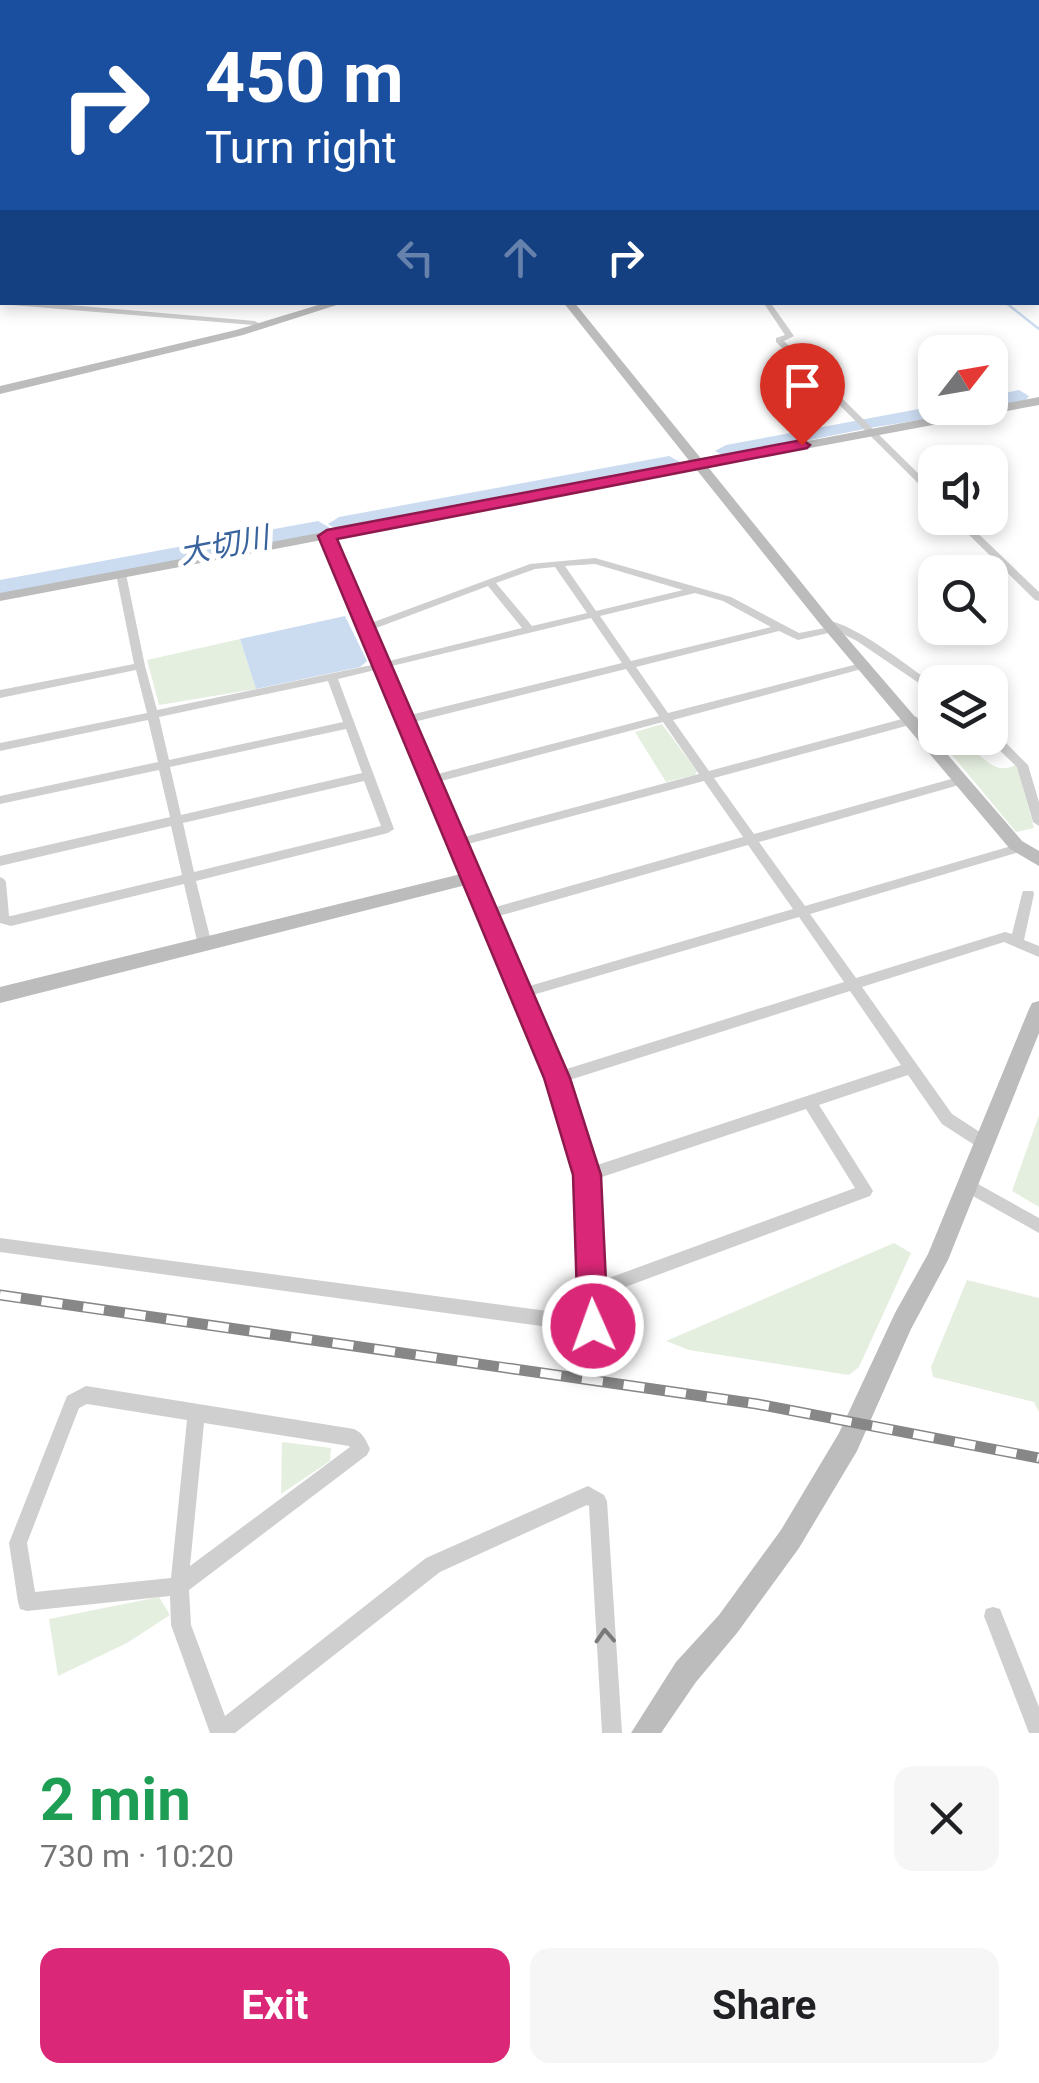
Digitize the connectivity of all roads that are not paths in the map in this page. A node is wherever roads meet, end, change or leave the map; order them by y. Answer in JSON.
{"nodes":[{"id":1,"x":38,"y":305,"type":"edge"},
{"id":2,"x":332,"y":305,"type":"edge"},
{"id":3,"x":570,"y":305,"type":"edge"},
{"id":4,"x":768,"y":305,"type":"edge"},
{"id":5,"x":261,"y":327,"type":"junction"},
{"id":6,"x":0,"y":390,"type":"edge"},
{"id":7,"x":1039,"y":400,"type":"edge"},
{"id":8,"x":871,"y":432,"type":"junction"},
{"id":9,"x":698,"y":465,"type":"junction"},
{"id":10,"x":918,"y":478,"type":"edge"},
{"id":11,"x":975,"y":535,"type":"edge"},
{"id":12,"x":327,"y":536,"type":"junction"},
{"id":13,"x":558,"y":564,"type":"junction"},
{"id":14,"x":121,"y":574,"type":"junction"},
{"id":15,"x":490,"y":582,"type":"junction"},
{"id":16,"x":694,"y":590,"type":"junction"},
{"id":17,"x":0,"y":597,"type":"edge"},
{"id":18,"x":1039,"y":598,"type":"edge"},
{"id":19,"x":593,"y":616,"type":"junction"},
{"id":20,"x":829,"y":625,"type":"junction"},
{"id":21,"x":367,"y":628,"type":"junction"},
{"id":22,"x":778,"y":628,"type":"junction"},
{"id":23,"x":530,"y":630,"type":"junction"},
{"id":24,"x":630,"y":665,"type":"junction"},
{"id":25,"x":140,"y":666,"type":"junction"},
{"id":26,"x":382,"y":666,"type":"junction"},
{"id":27,"x":865,"y":666,"type":"junction"},
{"id":28,"x":332,"y":677,"type":"junction"},
{"id":29,"x":918,"y":678,"type":"edge"},
{"id":30,"x":0,"y":694,"type":"edge"},
{"id":31,"x":153,"y":715,"type":"junction"},
{"id":32,"x":667,"y":718,"type":"junction"},
{"id":33,"x":406,"y":720,"type":"junction"},
{"id":34,"x":913,"y":720,"type":"junction"},
{"id":35,"x":348,"y":725,"type":"junction"},
{"id":36,"x":0,"y":747,"type":"edge"},
{"id":37,"x":1008,"y":751,"type":"edge"},
{"id":38,"x":164,"y":765,"type":"junction"},
{"id":39,"x":367,"y":776,"type":"junction"},
{"id":40,"x":708,"y":776,"type":"junction"},
{"id":41,"x":430,"y":780,"type":"junction"},
{"id":42,"x":962,"y":780,"type":"junction"},
{"id":43,"x":0,"y":800,"type":"edge"},
{"id":44,"x":176,"y":818,"type":"junction"},
{"id":45,"x":1039,"y":822,"type":"edge"},
{"id":46,"x":754,"y":840,"type":"junction"},
{"id":47,"x":456,"y":843,"type":"junction"},
{"id":48,"x":1016,"y":845,"type":"junction"},
{"id":49,"x":1039,"y":860,"type":"edge"},
{"id":50,"x":0,"y":861,"type":"edge"},
{"id":51,"x":189,"y":878,"type":"junction"},
{"id":52,"x":470,"y":878,"type":"junction"},
{"id":53,"x":0,"y":882,"type":"edge"},
{"id":54,"x":1028,"y":894,"type":"dead end"},
{"id":55,"x":801,"y":909,"type":"junction"},
{"id":56,"x":486,"y":915,"type":"junction"},
{"id":57,"x":1018,"y":940,"type":"junction"},
{"id":58,"x":205,"y":944,"type":"junction"},
{"id":59,"x":1039,"y":952,"type":"edge"},
{"id":60,"x":854,"y":982,"type":"junction"},
{"id":61,"x":519,"y":994,"type":"junction"},
{"id":62,"x":0,"y":995,"type":"edge"},
{"id":63,"x":1039,"y":1009,"type":"edge"},
{"id":64,"x":911,"y":1068,"type":"junction"},
{"id":65,"x":557,"y":1078,"type":"junction"},
{"id":66,"x":809,"y":1101,"type":"junction"},
{"id":67,"x":984,"y":1143,"type":"junction"},
{"id":68,"x":587,"y":1175,"type":"junction"},
{"id":69,"x":969,"y":1186,"type":"junction"},
{"id":70,"x":1039,"y":1226,"type":"edge"},
{"id":71,"x":0,"y":1244,"type":"edge"},
{"id":72,"x":592,"y":1291,"type":"junction"},
{"id":73,"x":593,"y":1326,"type":"joint"},
{"id":74,"x":196,"y":1415,"type":"junction"},
{"id":75,"x":178,"y":1586,"type":"junction"},
{"id":76,"x":993,"y":1616,"type":"dead end"},
{"id":77,"x":220,"y":1732,"type":"edge"},
{"id":78,"x":1039,"y":1732,"type":"edge"},
{"id":79,"x":612,"y":1733,"type":"edge"},
{"id":80,"x":645,"y":1733,"type":"edge"}],
"edges":[{"from":1,"to":5,"type":"street"},
{"from":2,"to":5,"type":"street"},
{"from":3,"to":9,"type":"street"},
{"from":4,"to":8,"type":"street"},
{"from":5,"to":6,"type":"street"},
{"from":7,"to":8,"type":"street"},
{"from":8,"to":9,"type":"street"},
{"from":8,"to":10,"type":"street"},
{"from":9,"to":12,"type":"street"},
{"from":9,"to":20,"type":"street"},
{"from":11,"to":18,"type":"street"},
{"from":12,"to":14,"type":"street"},
{"from":12,"to":21,"type":"street"},
{"from":13,"to":15,"type":"street"},
{"from":13,"to":16,"type":"street"},
{"from":13,"to":19,"type":"street"},
{"from":14,"to":17,"type":"street"},
{"from":14,"to":25,"type":"street"},
{"from":15,"to":21,"type":"street"},
{"from":15,"to":23,"type":"street"},
{"from":16,"to":19,"type":"street"},
{"from":16,"to":22,"type":"street"},
{"from":19,"to":23,"type":"street"},
{"from":19,"to":24,"type":"street"},
{"from":20,"to":22,"type":"street"},
{"from":20,"to":27,"type":"street"},
{"from":20,"to":29,"type":"street"},
{"from":21,"to":26,"type":"street"},
{"from":22,"to":24,"type":"street"},
{"from":23,"to":26,"type":"street"},
{"from":24,"to":32,"type":"street"},
{"from":24,"to":33,"type":"street"},
{"from":25,"to":30,"type":"street"},
{"from":25,"to":31,"type":"street"},
{"from":26,"to":28,"type":"street"},
{"from":26,"to":33,"type":"street"},
{"from":27,"to":32,"type":"street"},
{"from":27,"to":34,"type":"street"},
{"from":28,"to":31,"type":"street"},
{"from":28,"to":35,"type":"street"},
{"from":31,"to":36,"type":"street"},
{"from":31,"to":38,"type":"street"},
{"from":32,"to":40,"type":"street"},
{"from":32,"to":41,"type":"street"},
{"from":33,"to":41,"type":"street"},
{"from":34,"to":40,"type":"street"},
{"from":34,"to":42,"type":"street"},
{"from":35,"to":38,"type":"street"},
{"from":35,"to":39,"type":"street"},
{"from":37,"to":45,"type":"street"},
{"from":38,"to":43,"type":"street"},
{"from":38,"to":44,"type":"street"},
{"from":39,"to":44,"type":"street"},
{"from":39,"to":51,"type":"street"},
{"from":40,"to":46,"type":"street"},
{"from":40,"to":47,"type":"street"},
{"from":41,"to":47,"type":"street"},
{"from":42,"to":46,"type":"street"},
{"from":42,"to":48,"type":"street"},
{"from":44,"to":50,"type":"street"},
{"from":44,"to":51,"type":"street"},
{"from":46,"to":55,"type":"street"},
{"from":46,"to":56,"type":"street"},
{"from":47,"to":52,"type":"street"},
{"from":48,"to":49,"type":"street"},
{"from":48,"to":55,"type":"street"},
{"from":51,"to":53,"type":"street"},
{"from":51,"to":58,"type":"street"},
{"from":52,"to":56,"type":"street"},
{"from":52,"to":58,"type":"street"},
{"from":54,"to":57,"type":"street"},
{"from":55,"to":60,"type":"street"},
{"from":55,"to":61,"type":"street"},
{"from":56,"to":61,"type":"street"},
{"from":57,"to":59,"type":"street"},
{"from":57,"to":60,"type":"street"},
{"from":58,"to":62,"type":"street"},
{"from":60,"to":64,"type":"street"},
{"from":60,"to":65,"type":"street"},
{"from":61,"to":65,"type":"street"},
{"from":63,"to":67,"type":"street"},
{"from":64,"to":66,"type":"street"},
{"from":64,"to":67,"type":"street"},
{"from":65,"to":68,"type":"street"},
{"from":66,"to":68,"type":"street"},
{"from":66,"to":72,"type":"street"},
{"from":67,"to":69,"type":"street"},
{"from":68,"to":72,"type":"street"},
{"from":69,"to":70,"type":"street"},
{"from":69,"to":80,"type":"street"},
{"from":71,"to":73,"type":"street"},
{"from":72,"to":73,"type":"street"},
{"from":74,"to":75,"type":"street"},
{"from":74,"to":75,"type":"street"},
{"from":74,"to":75,"type":"street"},
{"from":75,"to":77,"type":"street"},
{"from":76,"to":78,"type":"street"},
{"from":79,"to":77,"type":"street","one_way":true}]}
